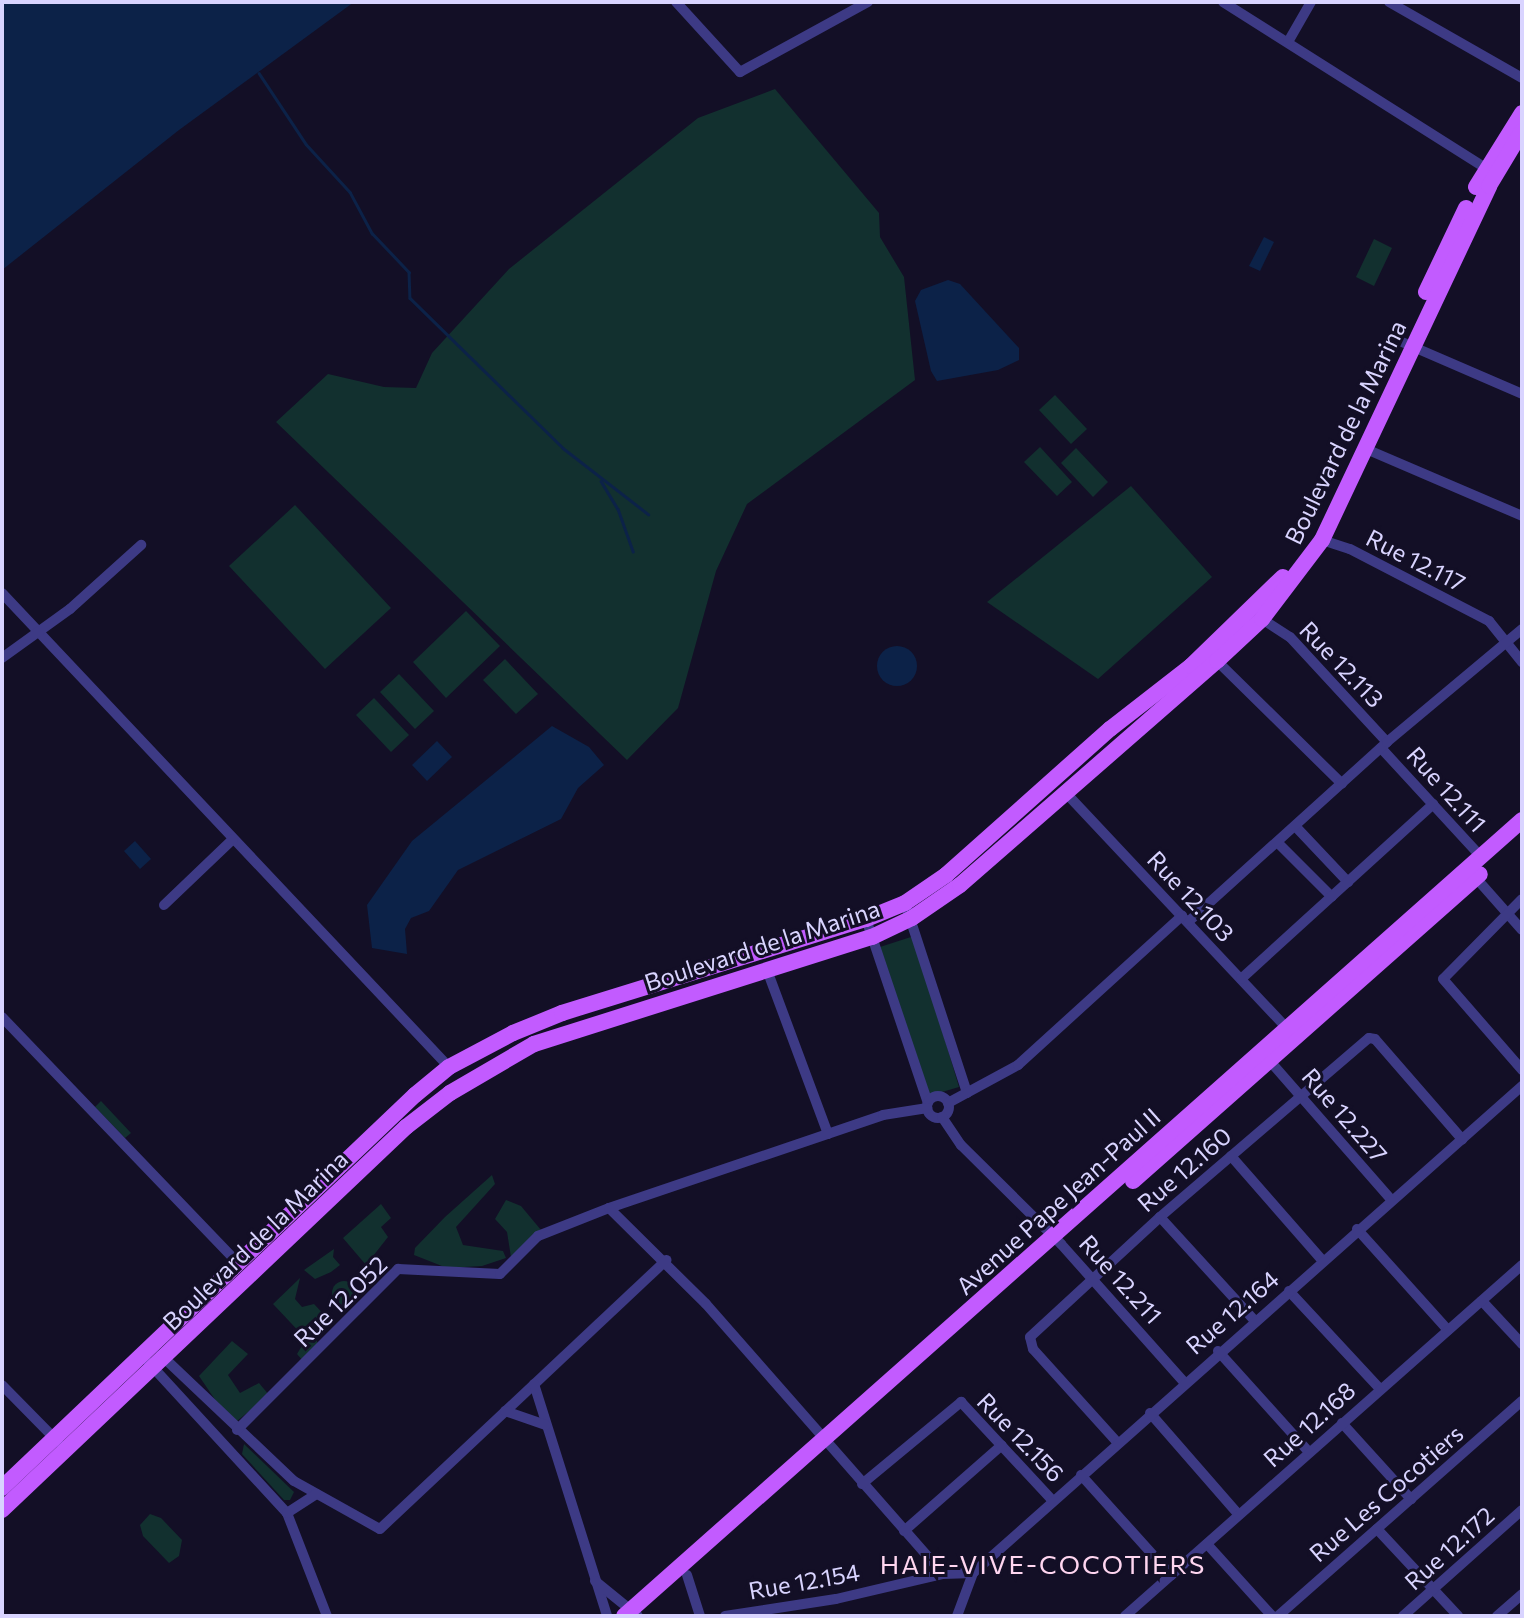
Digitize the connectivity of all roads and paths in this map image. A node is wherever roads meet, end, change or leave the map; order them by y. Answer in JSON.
{"nodes":[{"id":1,"x":676,"y":2,"type":"edge"},
{"id":2,"x":868,"y":2,"type":"edge"},
{"id":3,"x":1223,"y":2,"type":"edge"},
{"id":4,"x":1311,"y":2,"type":"edge"},
{"id":5,"x":1389,"y":2,"type":"edge"},
{"id":6,"x":1288,"y":42,"type":"junction"},
{"id":7,"x":1522,"y":78,"type":"edge"},
{"id":8,"x":1522,"y":113,"type":"edge"},
{"id":9,"x":1522,"y":131,"type":"edge"},
{"id":10,"x":1486,"y":167,"type":"junction"},
{"id":11,"x":1406,"y":344,"type":"junction"},
{"id":12,"x":1522,"y":394,"type":"edge"},
{"id":13,"x":1366,"y":449,"type":"junction"},
{"id":14,"x":1522,"y":516,"type":"edge"},
{"id":15,"x":1322,"y":540,"type":"junction"},
{"id":16,"x":141,"y":545,"type":"dead end"},
{"id":17,"x":2,"y":593,"type":"edge"},
{"id":18,"x":1262,"y":619,"type":"junction"},
{"id":19,"x":1522,"y":629,"type":"edge"},
{"id":20,"x":37,"y":631,"type":"junction"},
{"id":21,"x":1505,"y":642,"type":"junction"},
{"id":22,"x":2,"y":658,"type":"edge"},
{"id":23,"x":1217,"y":661,"type":"junction"},
{"id":24,"x":1522,"y":662,"type":"edge"},
{"id":25,"x":1384,"y":745,"type":"junction"},
{"id":26,"x":1342,"y":784,"type":"junction"},
{"id":27,"x":1065,"y":792,"type":"junction"},
{"id":28,"x":1433,"y":804,"type":"junction"},
{"id":29,"x":1522,"y":820,"type":"edge"},
{"id":30,"x":1296,"y":827,"type":"junction"},
{"id":31,"x":1522,"y":834,"type":"edge"},
{"id":32,"x":233,"y":839,"type":"junction"},
{"id":33,"x":1278,"y":843,"type":"junction"},
{"id":34,"x":1482,"y":859,"type":"junction"},
{"id":35,"x":1476,"y":878,"type":"junction"},
{"id":36,"x":1348,"y":882,"type":"junction"},
{"id":37,"x":1332,"y":897,"type":"junction"},
{"id":38,"x":1522,"y":899,"type":"edge"},
{"id":39,"x":905,"y":903,"type":"junction"},
{"id":40,"x":164,"y":905,"type":"dead end"},
{"id":41,"x":1507,"y":913,"type":"junction"},
{"id":42,"x":912,"y":918,"type":"junction"},
{"id":43,"x":866,"y":919,"type":"junction"},
{"id":44,"x":1185,"y":919,"type":"junction"},
{"id":45,"x":1522,"y":930,"type":"edge"},
{"id":46,"x":872,"y":937,"type":"junction"},
{"id":47,"x":767,"y":970,"type":"junction"},
{"id":48,"x":1241,"y":979,"type":"junction"},
{"id":49,"x":2,"y":1017,"type":"edge"},
{"id":50,"x":1287,"y":1028,"type":"junction"},
{"id":51,"x":1269,"y":1060,"type":"junction"},
{"id":52,"x":449,"y":1067,"type":"junction"},
{"id":53,"x":1522,"y":1070,"type":"edge"},
{"id":54,"x":1522,"y":1086,"type":"edge"},
{"id":55,"x":967,"y":1093,"type":"junction"},
{"id":56,"x":1300,"y":1095,"type":"junction"},
{"id":57,"x":948,"y":1103,"type":"junction"},
{"id":58,"x":927,"y":1106,"type":"junction"},
{"id":59,"x":942,"y":1117,"type":"junction"},
{"id":60,"x":828,"y":1134,"type":"junction"},
{"id":61,"x":1462,"y":1139,"type":"junction"},
{"id":62,"x":1231,"y":1156,"type":"junction"},
{"id":63,"x":1390,"y":1198,"type":"junction"},
{"id":64,"x":610,"y":1208,"type":"junction"},
{"id":65,"x":1160,"y":1217,"type":"junction"},
{"id":66,"x":1357,"y":1229,"type":"junction"},
{"id":67,"x":1058,"y":1240,"type":"junction"},
{"id":68,"x":666,"y":1260,"type":"junction"},
{"id":69,"x":1322,"y":1260,"type":"junction"},
{"id":70,"x":238,"y":1263,"type":"junction"},
{"id":71,"x":1522,"y":1265,"type":"edge"},
{"id":72,"x":1092,"y":1278,"type":"junction"},
{"id":73,"x":1289,"y":1291,"type":"junction"},
{"id":74,"x":1482,"y":1301,"type":"junction"},
{"id":75,"x":1254,"y":1320,"type":"junction"},
{"id":76,"x":1448,"y":1330,"type":"junction"},
{"id":77,"x":1522,"y":1343,"type":"edge"},
{"id":78,"x":145,"y":1349,"type":"junction"},
{"id":79,"x":1219,"y":1351,"type":"junction"},
{"id":80,"x":159,"y":1362,"type":"junction"},
{"id":81,"x":1184,"y":1382,"type":"junction"},
{"id":82,"x":534,"y":1384,"type":"junction"},
{"id":83,"x":2,"y":1385,"type":"edge"},
{"id":84,"x":1380,"y":1389,"type":"junction"},
{"id":85,"x":1522,"y":1401,"type":"edge"},
{"id":86,"x":505,"y":1411,"type":"junction"},
{"id":87,"x":1150,"y":1413,"type":"junction"},
{"id":88,"x":1342,"y":1423,"type":"junction"},
{"id":89,"x":547,"y":1425,"type":"junction"},
{"id":90,"x":241,"y":1433,"type":"junction"},
{"id":91,"x":827,"y":1443,"type":"junction"},
{"id":92,"x":1116,"y":1443,"type":"junction"},
{"id":93,"x":60,"y":1444,"type":"junction"},
{"id":94,"x":1002,"y":1445,"type":"junction"},
{"id":95,"x":232,"y":1448,"type":"junction"},
{"id":96,"x":1309,"y":1452,"type":"junction"},
{"id":97,"x":1082,"y":1475,"type":"junction"},
{"id":98,"x":862,"y":1484,"type":"junction"},
{"id":99,"x":2,"y":1488,"type":"edge"},
{"id":100,"x":316,"y":1494,"type":"junction"},
{"id":101,"x":1411,"y":1499,"type":"junction"},
{"id":102,"x":1053,"y":1501,"type":"junction"},
{"id":103,"x":2,"y":1510,"type":"edge"},
{"id":104,"x":1522,"y":1510,"type":"edge"},
{"id":105,"x":287,"y":1513,"type":"junction"},
{"id":106,"x":1239,"y":1516,"type":"junction"},
{"id":107,"x":1377,"y":1529,"type":"junction"},
{"id":108,"x":904,"y":1531,"type":"junction"},
{"id":109,"x":1207,"y":1544,"type":"junction"},
{"id":110,"x":973,"y":1573,"type":"junction"},
{"id":111,"x":943,"y":1574,"type":"junction"},
{"id":112,"x":1171,"y":1574,"type":"junction"},
{"id":113,"x":687,"y":1575,"type":"junction"},
{"id":114,"x":595,"y":1580,"type":"junction"},
{"id":115,"x":1433,"y":1589,"type":"junction"},
{"id":116,"x":1522,"y":1594,"type":"edge"},
{"id":117,"x":767,"y":1613,"type":"edge"},
{"id":118,"x":633,"y":1615,"type":"edge"},
{"id":119,"x":327,"y":1616,"type":"edge"},
{"id":120,"x":607,"y":1616,"type":"edge"},
{"id":121,"x":700,"y":1616,"type":"edge"},
{"id":122,"x":725,"y":1616,"type":"edge"},
{"id":123,"x":958,"y":1616,"type":"edge"},
{"id":124,"x":1125,"y":1616,"type":"edge"},
{"id":125,"x":1272,"y":1616,"type":"edge"},
{"id":126,"x":1278,"y":1616,"type":"edge"},
{"id":127,"x":1403,"y":1616,"type":"edge"},
{"id":128,"x":1458,"y":1616,"type":"edge"},
{"id":129,"x":1497,"y":1616,"type":"edge"}],
"edges":[{"from":1,"to":2,"type":"street"},
{"from":3,"to":6,"type":"street"},
{"from":4,"to":6,"type":"street"},
{"from":5,"to":7,"type":"street"},
{"from":6,"to":10,"type":"street"},
{"from":8,"to":10,"type":"main road","name":"Boulevard de la Marina"},
{"from":9,"to":11,"type":"main road","name":"Boulevard de la Marina"},
{"from":10,"to":11,"type":"main road","name":"Boulevard de la Marina"},
{"from":11,"to":12,"type":"street"},
{"from":11,"to":13,"type":"main road","name":"Boulevard de la Marina"},
{"from":11,"to":39,"type":"main road","name":"Boulevard de la Marina"},
{"from":13,"to":14,"type":"street"},
{"from":13,"to":15,"type":"main road","name":"Boulevard de la Marina"},
{"from":15,"to":18,"type":"main road","name":"Boulevard de la Marina"},
{"from":15,"to":21,"type":"street","name":"Rue 12.117"},
{"from":16,"to":20,"type":"street"},
{"from":17,"to":20,"type":"street"},
{"from":18,"to":23,"type":"main road","name":"Boulevard de la Marina"},
{"from":18,"to":25,"type":"street","name":"Rue 12.113"},
{"from":19,"to":21,"type":"street"},
{"from":20,"to":22,"type":"street"},
{"from":20,"to":32,"type":"street"},
{"from":21,"to":24,"type":"street"},
{"from":21,"to":25,"type":"street"},
{"from":23,"to":26,"type":"street"},
{"from":23,"to":27,"type":"main road","name":"Boulevard de la Marina"},
{"from":25,"to":26,"type":"street"},
{"from":25,"to":28,"type":"street","name":"Rue 12.111"},
{"from":26,"to":30,"type":"street"},
{"from":27,"to":42,"type":"main road","name":"Boulevard de la Marina"},
{"from":27,"to":44,"type":"street","name":"Rue 12.103"},
{"from":28,"to":34,"type":"street","name":"Rue 12.111"},
{"from":28,"to":36,"type":"street"},
{"from":29,"to":34,"type":"main road","name":"Avenue Pape Jean-Paul II"},
{"from":30,"to":33,"type":"street"},
{"from":30,"to":36,"type":"street"},
{"from":31,"to":35,"type":"main road","name":"Avenue Pape Jean-Paul II"},
{"from":32,"to":40,"type":"street"},
{"from":32,"to":52,"type":"street"},
{"from":33,"to":37,"type":"street"},
{"from":33,"to":44,"type":"street"},
{"from":34,"to":50,"type":"main road","name":"Avenue Pape Jean-Paul II"},
{"from":35,"to":41,"type":"street"},
{"from":35,"to":51,"type":"main road","name":"Avenue Pape Jean-Paul II"},
{"from":36,"to":37,"type":"street"},
{"from":37,"to":48,"type":"street"},
{"from":38,"to":41,"type":"street"},
{"from":39,"to":42,"type":"street"},
{"from":39,"to":43,"type":"main road","name":"Boulevard de la Marina"},
{"from":41,"to":45,"type":"street"},
{"from":41,"to":53,"type":"street"},
{"from":42,"to":46,"type":"main road","name":"Boulevard de la Marina"},
{"from":42,"to":55,"type":"street"},
{"from":43,"to":46,"type":"street"},
{"from":43,"to":52,"type":"main road","name":"Boulevard de la Marina"},
{"from":44,"to":48,"type":"street","name":"Rue 12.103"},
{"from":44,"to":55,"type":"street"},
{"from":46,"to":47,"type":"main road","name":"Boulevard de la Marina"},
{"from":46,"to":58,"type":"street"},
{"from":47,"to":60,"type":"street"},
{"from":47,"to":80,"type":"main road","name":"Boulevard de la Marina"},
{"from":48,"to":50,"type":"street","name":"Rue 12.103"},
{"from":49,"to":70,"type":"street"},
{"from":50,"to":67,"type":"main road","name":"Avenue Pape Jean-Paul II"},
{"from":51,"to":56,"type":"street","name":"Rue 12.227"},
{"from":51,"to":67,"type":"main road","name":"Avenue Pape Jean-Paul II"},
{"from":52,"to":70,"type":"main road","name":"Boulevard de la Marina"},
{"from":54,"to":61,"type":"street","name":"Rue 12.164"},
{"from":55,"to":57,"type":"street"},
{"from":56,"to":61,"type":"street","name":"Rue 12.160"},
{"from":56,"to":62,"type":"street","name":"Rue 12.160"},
{"from":56,"to":63,"type":"street","name":"Rue 12.227"},
{"from":57,"to":58,"type":"street","name":"Rue 12.052"},
{"from":57,"to":59,"type":"street"},
{"from":58,"to":59,"type":"street"},
{"from":58,"to":60,"type":"street","name":"Rue 12.052"},
{"from":59,"to":67,"type":"street","name":"Rue 12.211"},
{"from":60,"to":64,"type":"street","name":"Rue 12.052"},
{"from":61,"to":63,"type":"street","name":"Rue 12.164"},
{"from":62,"to":65,"type":"street","name":"Rue 12.160"},
{"from":62,"to":69,"type":"street"},
{"from":63,"to":66,"type":"street","name":"Rue 12.164"},
{"from":64,"to":68,"type":"street"},
{"from":64,"to":90,"type":"street","name":"Rue 12.052"},
{"from":65,"to":72,"type":"street","name":"Rue 12.160"},
{"from":65,"to":75,"type":"street"},
{"from":66,"to":69,"type":"street","name":"Rue 12.164"},
{"from":66,"to":76,"type":"street"},
{"from":67,"to":72,"type":"street","name":"Rue 12.211"},
{"from":67,"to":91,"type":"main road","name":"Avenue Pape Jean-Paul II"},
{"from":68,"to":82,"type":"street"},
{"from":68,"to":91,"type":"street"},
{"from":69,"to":73,"type":"street","name":"Rue 12.164"},
{"from":70,"to":78,"type":"main road","name":"Boulevard de la Marina"},
{"from":71,"to":74,"type":"street","name":"Rue 12.168"},
{"from":72,"to":81,"type":"street","name":"Rue 12.211"},
{"from":72,"to":92,"type":"street","name":"Rue 12.160"},
{"from":73,"to":75,"type":"street","name":"Rue 12.164"},
{"from":73,"to":84,"type":"street"},
{"from":74,"to":76,"type":"street","name":"Rue 12.168"},
{"from":74,"to":77,"type":"street"},
{"from":75,"to":79,"type":"street","name":"Rue 12.164"},
{"from":76,"to":84,"type":"street","name":"Rue 12.168"},
{"from":78,"to":80,"type":"street"},
{"from":78,"to":93,"type":"main road","name":"Boulevard de la Marina"},
{"from":79,"to":81,"type":"street","name":"Rue 12.164"},
{"from":79,"to":96,"type":"street"},
{"from":80,"to":90,"type":"street"},
{"from":80,"to":93,"type":"main road","name":"Boulevard de la Marina"},
{"from":80,"to":95,"type":"street"},
{"from":81,"to":87,"type":"street","name":"Rue 12.164"},
{"from":82,"to":86,"type":"street"},
{"from":82,"to":89,"type":"street"},
{"from":83,"to":93,"type":"street"},
{"from":84,"to":88,"type":"street","name":"Rue 12.168"},
{"from":85,"to":101,"type":"street","name":"Rue Les Cocotiers"},
{"from":86,"to":89,"type":"street"},
{"from":86,"to":100,"type":"street"},
{"from":87,"to":92,"type":"street","name":"Rue 12.164"},
{"from":87,"to":106,"type":"street"},
{"from":88,"to":96,"type":"street","name":"Rue 12.168"},
{"from":88,"to":101,"type":"street"},
{"from":89,"to":114,"type":"street"},
{"from":90,"to":95,"type":"street","name":"Rue 12.052"},
{"from":90,"to":100,"type":"street"},
{"from":91,"to":98,"type":"street"},
{"from":91,"to":113,"type":"main road","name":"Avenue Pape Jean-Paul II"},
{"from":91,"to":118,"type":"main road","name":"Avenue Pape Jean-Paul II"},
{"from":92,"to":97,"type":"street","name":"Rue 12.164"},
{"from":93,"to":99,"type":"main road","name":"Boulevard de la Marina"},
{"from":93,"to":103,"type":"main road","name":"Boulevard de la Marina"},
{"from":94,"to":98,"type":"street","name":"Rue 12.156"},
{"from":94,"to":102,"type":"street","name":"Rue 12.156"},
{"from":94,"to":108,"type":"street"},
{"from":95,"to":105,"type":"street"},
{"from":96,"to":106,"type":"street","name":"Rue 12.168"},
{"from":97,"to":102,"type":"street","name":"Rue 12.164"},
{"from":97,"to":112,"type":"street"},
{"from":98,"to":108,"type":"street"},
{"from":100,"to":105,"type":"street"},
{"from":101,"to":107,"type":"street","name":"Rue Les Cocotiers"},
{"from":102,"to":110,"type":"street","name":"Rue 12.164"},
{"from":104,"to":115,"type":"street","name":"Rue 12.172"},
{"from":105,"to":119,"type":"street"},
{"from":106,"to":109,"type":"street","name":"Rue 12.168"},
{"from":107,"to":115,"type":"street"},
{"from":107,"to":126,"type":"street","name":"Rue Les Cocotiers"},
{"from":108,"to":111,"type":"street"},
{"from":109,"to":112,"type":"street","name":"Rue 12.168"},
{"from":109,"to":125,"type":"street"},
{"from":110,"to":111,"type":"street","name":"Rue 12.154"},
{"from":110,"to":123,"type":"street"},
{"from":111,"to":117,"type":"street","name":"Rue 12.154"},
{"from":112,"to":124,"type":"street","name":"Rue 12.168"},
{"from":113,"to":118,"type":"main road","name":"Avenue Pape Jean-Paul II"},
{"from":113,"to":121,"type":"street"},
{"from":114,"to":118,"type":"street"},
{"from":114,"to":120,"type":"street"},
{"from":115,"to":127,"type":"street","name":"Rue 12.172"},
{"from":115,"to":128,"type":"street"},
{"from":116,"to":129,"type":"street"},
{"from":117,"to":122,"type":"street","name":"Rue 12.154"}]}
